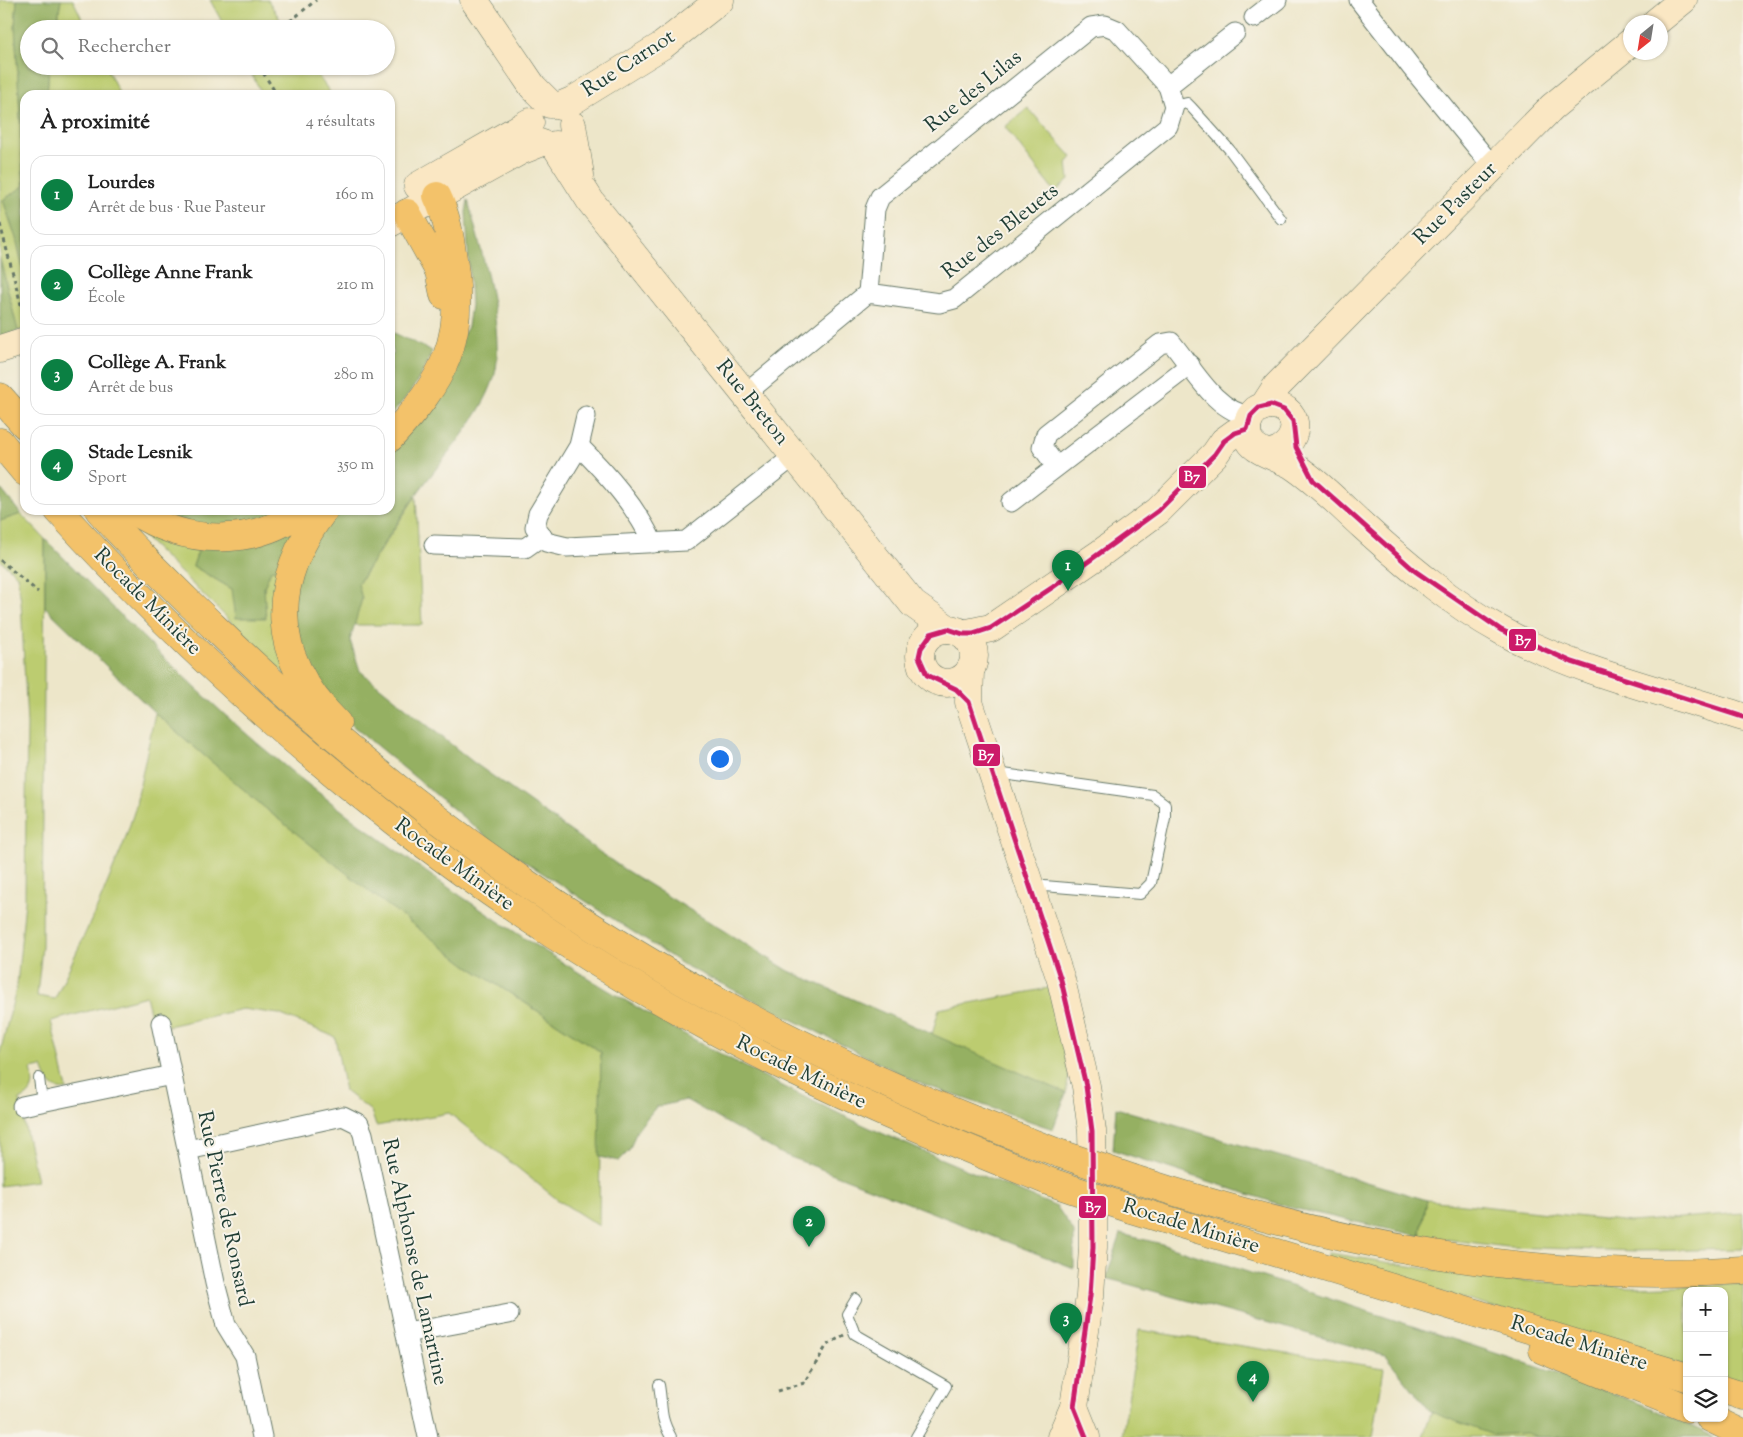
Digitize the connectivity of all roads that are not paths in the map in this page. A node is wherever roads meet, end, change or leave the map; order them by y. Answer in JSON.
{"nodes":[{"id":1,"x":474,"y":0,"type":"edge"},
{"id":2,"x":720,"y":0,"type":"edge"},
{"id":3,"x":1277,"y":0,"type":"edge"},
{"id":4,"x":1359,"y":0,"type":"edge"},
{"id":5,"x":1683,"y":0,"type":"edge"},
{"id":6,"x":1665,"y":15,"type":"edge"},
{"id":7,"x":1254,"y":18,"type":"dead end"},
{"id":8,"x":1235,"y":33,"type":"dead end"},
{"id":9,"x":1623,"y":49,"type":"edge"},
{"id":10,"x":1168,"y":86,"type":"junction"},
{"id":11,"x":1174,"y":106,"type":"junction"},
{"id":12,"x":547,"y":118,"type":"junction"},
{"id":13,"x":1493,"y":167,"type":"junction"},
{"id":14,"x":433,"y":189,"type":"junction"},
{"id":15,"x":396,"y":213,"type":"edge"},
{"id":16,"x":1281,"y":219,"type":"dead end"},
{"id":17,"x":868,"y":293,"type":"junction"},
{"id":18,"x":20,"y":343,"type":"edge"},
{"id":19,"x":0,"y":349,"type":"edge"},
{"id":20,"x":20,"y":357,"type":"edge"},
{"id":21,"x":0,"y":363,"type":"edge"},
{"id":22,"x":1190,"y":365,"type":"junction"},
{"id":23,"x":745,"y":394,"type":"junction"},
{"id":24,"x":0,"y":396,"type":"edge"},
{"id":25,"x":1218,"y":402,"type":"junction"},
{"id":26,"x":20,"y":414,"type":"edge"},
{"id":27,"x":586,"y":416,"type":"dead end"},
{"id":28,"x":395,"y":418,"type":"edge"},
{"id":29,"x":20,"y":419,"type":"edge"},
{"id":30,"x":395,"y":432,"type":"edge"},
{"id":31,"x":1257,"y":433,"type":"junction"},
{"id":32,"x":0,"y":442,"type":"edge"},
{"id":33,"x":579,"y":446,"type":"junction"},
{"id":34,"x":794,"y":456,"type":"junction"},
{"id":35,"x":20,"y":466,"type":"edge"},
{"id":36,"x":1056,"y":466,"type":"junction"},
{"id":37,"x":1010,"y":502,"type":"dead end"},
{"id":38,"x":63,"y":515,"type":"edge"},
{"id":39,"x":103,"y":515,"type":"edge"},
{"id":40,"x":141,"y":515,"type":"edge"},
{"id":41,"x":294,"y":515,"type":"edge"},
{"id":42,"x":321,"y":515,"type":"edge"},
{"id":43,"x":542,"y":536,"type":"junction"},
{"id":44,"x":653,"y":543,"type":"junction"},
{"id":45,"x":434,"y":546,"type":"dead end"},
{"id":46,"x":913,"y":604,"type":"junction"},
{"id":47,"x":964,"y":647,"type":"junction"},
{"id":48,"x":920,"y":648,"type":"junction"},
{"id":49,"x":944,"y":683,"type":"junction"},
{"id":50,"x":969,"y":702,"type":"junction"},
{"id":51,"x":1743,"y":717,"type":"edge"},
{"id":52,"x":992,"y":772,"type":"junction"},
{"id":53,"x":428,"y":812,"type":"junction"},
{"id":54,"x":1030,"y":885,"type":"junction"},
{"id":55,"x":161,"y":1023,"type":"dead end"},
{"id":56,"x":172,"y":1075,"type":"junction"},
{"id":57,"x":39,"y":1078,"type":"dead end"},
{"id":58,"x":42,"y":1102,"type":"junction"},
{"id":59,"x":22,"y":1106,"type":"dead end"},
{"id":60,"x":188,"y":1150,"type":"junction"},
{"id":61,"x":1743,"y":1270,"type":"edge"},
{"id":62,"x":1358,"y":1278,"type":"junction"},
{"id":63,"x":856,"y":1299,"type":"dead end"},
{"id":64,"x":509,"y":1314,"type":"dead end"},
{"id":65,"x":406,"y":1333,"type":"junction"},
{"id":66,"x":1683,"y":1376,"type":"edge"},
{"id":67,"x":660,"y":1385,"type":"dead end"},
{"id":68,"x":1728,"y":1391,"type":"edge"},
{"id":69,"x":1743,"y":1396,"type":"edge"},
{"id":70,"x":1683,"y":1406,"type":"edge"},
{"id":71,"x":1074,"y":1407,"type":"junction"},
{"id":72,"x":1718,"y":1422,"type":"edge"},
{"id":73,"x":1743,"y":1434,"type":"edge"},
{"id":74,"x":262,"y":1437,"type":"edge"},
{"id":75,"x":428,"y":1437,"type":"edge"},
{"id":76,"x":672,"y":1437,"type":"edge"},
{"id":77,"x":916,"y":1437,"type":"edge"},
{"id":78,"x":1062,"y":1437,"type":"edge"},
{"id":79,"x":1080,"y":1437,"type":"edge"},
{"id":80,"x":1086,"y":1437,"type":"edge"}],
"edges":[{"from":1,"to":12,"type":"main road","name":"Rue Breton"},
{"from":2,"to":12,"type":"main road","name":"Rue Carnot"},
{"from":3,"to":7,"type":"street"},
{"from":4,"to":13,"type":"street"},
{"from":5,"to":6,"type":"main road"},
{"from":8,"to":10,"type":"street"},
{"from":9,"to":13,"type":"main road","name":"Rue Pasteur"},
{"from":10,"to":11,"type":"street"},
{"from":10,"to":17,"type":"street","name":"Rue des Lilas"},
{"from":11,"to":16,"type":"lane"},
{"from":11,"to":17,"type":"street","name":"Rue des Bleuets"},
{"from":12,"to":14,"type":"main road"},
{"from":12,"to":14,"type":"main road"},
{"from":12,"to":23,"type":"main road","name":"Rue Breton"},
{"from":13,"to":31,"type":"main road","name":"Rue Pasteur"},
{"from":14,"to":15,"type":"main road"},
{"from":14,"to":30,"type":"highway"},
{"from":15,"to":28,"type":"highway"},
{"from":17,"to":23,"type":"street"},
{"from":18,"to":19,"type":"main road"},
{"from":20,"to":21,"type":"main road"},
{"from":22,"to":25,"type":"street"},
{"from":22,"to":36,"type":"street"},
{"from":22,"to":36,"type":"street"},
{"from":23,"to":34,"type":"main road","name":"Rue Breton"},
{"from":24,"to":26,"type":"highway"},
{"from":24,"to":29,"type":"highway"},
{"from":25,"to":31,"type":"street"},
{"from":25,"to":31,"type":"street"},
{"from":27,"to":33,"type":"street"},
{"from":31,"to":47,"type":"main road"},
{"from":31,"to":51,"type":"main road"},
{"from":32,"to":35,"type":"highway"},
{"from":33,"to":43,"type":"street"},
{"from":33,"to":44,"type":"street"},
{"from":34,"to":44,"type":"street"},
{"from":34,"to":46,"type":"main road","name":"Rue Breton"},
{"from":36,"to":37,"type":"street"},
{"from":38,"to":62,"type":"highway","name":"Rocade Minière","bridge":true},
{"from":39,"to":53,"type":"highway","name":"Rocade Minière"},
{"from":40,"to":41,"type":"highway"},
{"from":42,"to":53,"type":"highway"},
{"from":43,"to":44,"type":"street"},
{"from":43,"to":45,"type":"street"},
{"from":46,"to":47,"type":"main road","name":"Rue Breton"},
{"from":46,"to":48,"type":"main road","name":"Rue Breton"},
{"from":47,"to":48,"type":"main road"},
{"from":47,"to":49,"type":"main road"},
{"from":47,"to":50,"type":"main road"},
{"from":48,"to":49,"type":"main road"},
{"from":49,"to":50,"type":"main road"},
{"from":50,"to":52,"type":"main road"},
{"from":52,"to":54,"type":"main road"},
{"from":52,"to":54,"type":"lane"},
{"from":53,"to":61,"type":"highway","name":"Rocade Minière","bridge":true},
{"from":54,"to":71,"type":"main road"},
{"from":55,"to":56,"type":"street","name":"Rue Pierre de Ronsard"},
{"from":56,"to":58,"type":"street"},
{"from":56,"to":60,"type":"street","name":"Rue Pierre de Ronsard"},
{"from":57,"to":58,"type":"lane"},
{"from":58,"to":59,"type":"street"},
{"from":60,"to":65,"type":"street","name":"Rue Alphonse de Lamartine"},
{"from":60,"to":74,"type":"street","name":"Rue Pierre de Ronsard"},
{"from":62,"to":66,"type":"highway","name":"Rocade Minière"},
{"from":62,"to":70,"type":"highway"},
{"from":63,"to":77,"type":"lane"},
{"from":64,"to":65,"type":"street"},
{"from":65,"to":75,"type":"street","name":"Rue Alphonse de Lamartine"},
{"from":67,"to":76,"type":"lane"},
{"from":68,"to":69,"type":"highway"},
{"from":71,"to":78,"type":"main road"},
{"from":71,"to":80,"type":"main road"},
{"from":72,"to":73,"type":"highway"},
{"from":78,"to":79,"type":"main road"}]}
